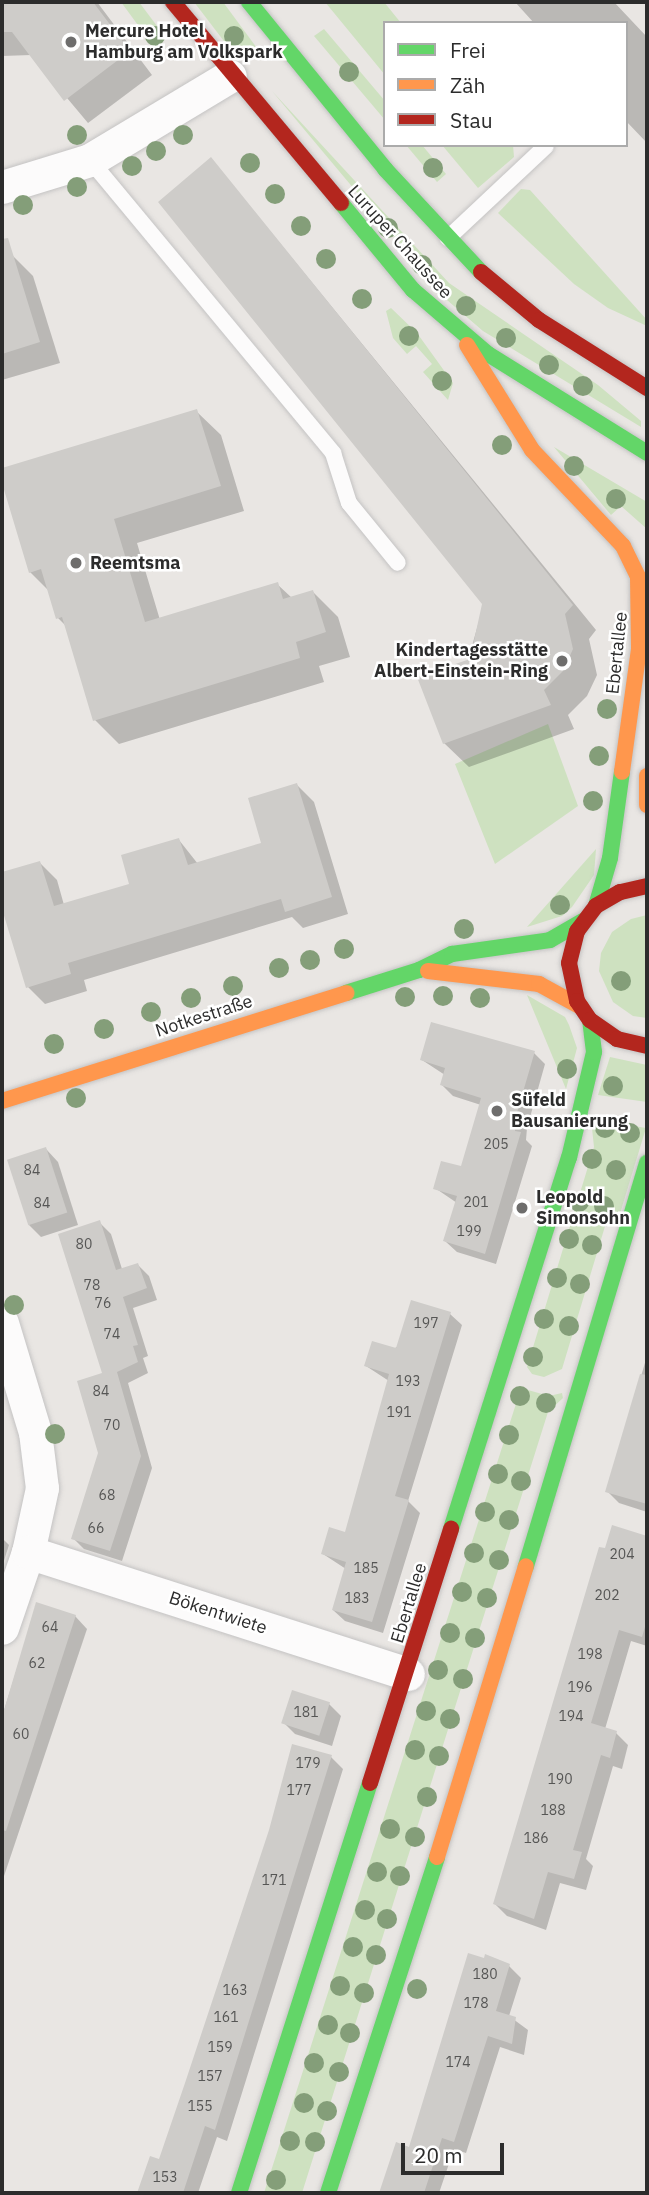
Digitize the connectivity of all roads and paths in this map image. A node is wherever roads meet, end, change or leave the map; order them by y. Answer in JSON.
{"nodes":[{"id":1,"x":173,"y":2,"type":"edge"},
{"id":2,"x":249,"y":2,"type":"edge"},
{"id":3,"x":242,"y":71,"type":"junction"},
{"id":4,"x":544,"y":147,"type":"edge"},
{"id":5,"x":90,"y":160,"type":"junction"},
{"id":6,"x":2,"y":187,"type":"edge"},
{"id":7,"x":448,"y":238,"type":"junction"},
{"id":8,"x":460,"y":334,"type":"junction"},
{"id":9,"x":618,"y":373,"type":"junction"},
{"id":10,"x":647,"y":388,"type":"edge"},
{"id":11,"x":647,"y":395,"type":"edge"},
{"id":12,"x":647,"y":453,"type":"edge"},
{"id":13,"x":398,"y":563,"type":"dead end"},
{"id":14,"x":647,"y":776,"type":"edge"},
{"id":15,"x":647,"y":805,"type":"edge"},
{"id":16,"x":647,"y":886,"type":"edge"},
{"id":17,"x":596,"y":906,"type":"junction"},
{"id":18,"x":583,"y":921,"type":"junction"},
{"id":19,"x":419,"y":970,"type":"junction"},
{"id":20,"x":586,"y":1014,"type":"junction"},
{"id":21,"x":647,"y":1046,"type":"edge"},
{"id":22,"x":2,"y":1101,"type":"edge"},
{"id":23,"x":647,"y":1163,"type":"edge"},
{"id":24,"x":2,"y":1323,"type":"edge"},
{"id":25,"x":28,"y":1552,"type":"junction"},
{"id":26,"x":2,"y":1628,"type":"edge"},
{"id":27,"x":408,"y":1674,"type":"junction"},
{"id":28,"x":239,"y":2193,"type":"edge"},
{"id":29,"x":328,"y":2193,"type":"edge"}],
"edges":[{"from":1,"to":3,"type":"main road","name":"Luruper Chaussee"},
{"from":2,"to":7,"type":"main road"},
{"from":3,"to":5,"type":"street"},
{"from":3,"to":8,"type":"main road","name":"Luruper Chaussee"},
{"from":4,"to":7,"type":"lane"},
{"from":5,"to":6,"type":"street"},
{"from":5,"to":13,"type":"lane"},
{"from":7,"to":9,"type":"main road"},
{"from":8,"to":12,"type":"main road","name":"Luruper Chaussee"},
{"from":8,"to":17,"type":"main road","name":"Ebertallee"},
{"from":9,"to":10,"type":"main road"},
{"from":9,"to":11,"type":"main road"},
{"from":14,"to":15,"type":"main road"},
{"from":16,"to":17,"type":"main road"},
{"from":17,"to":18,"type":"main road"},
{"from":18,"to":19,"type":"main road","name":"Notkestraße"},
{"from":18,"to":20,"type":"main road","name":"Ebertallee"},
{"from":19,"to":20,"type":"main road","name":"Notkestraße"},
{"from":19,"to":22,"type":"main road","name":"Notkestraße"},
{"from":20,"to":21,"type":"main road","name":"Notkestraße"},
{"from":20,"to":27,"type":"main road","name":"Ebertallee"},
{"from":23,"to":29,"type":"main road"},
{"from":24,"to":25,"type":"street"},
{"from":25,"to":26,"type":"street"},
{"from":25,"to":27,"type":"street","name":"Bökentwiete"},
{"from":27,"to":28,"type":"main road","name":"Ebertallee"}]}
